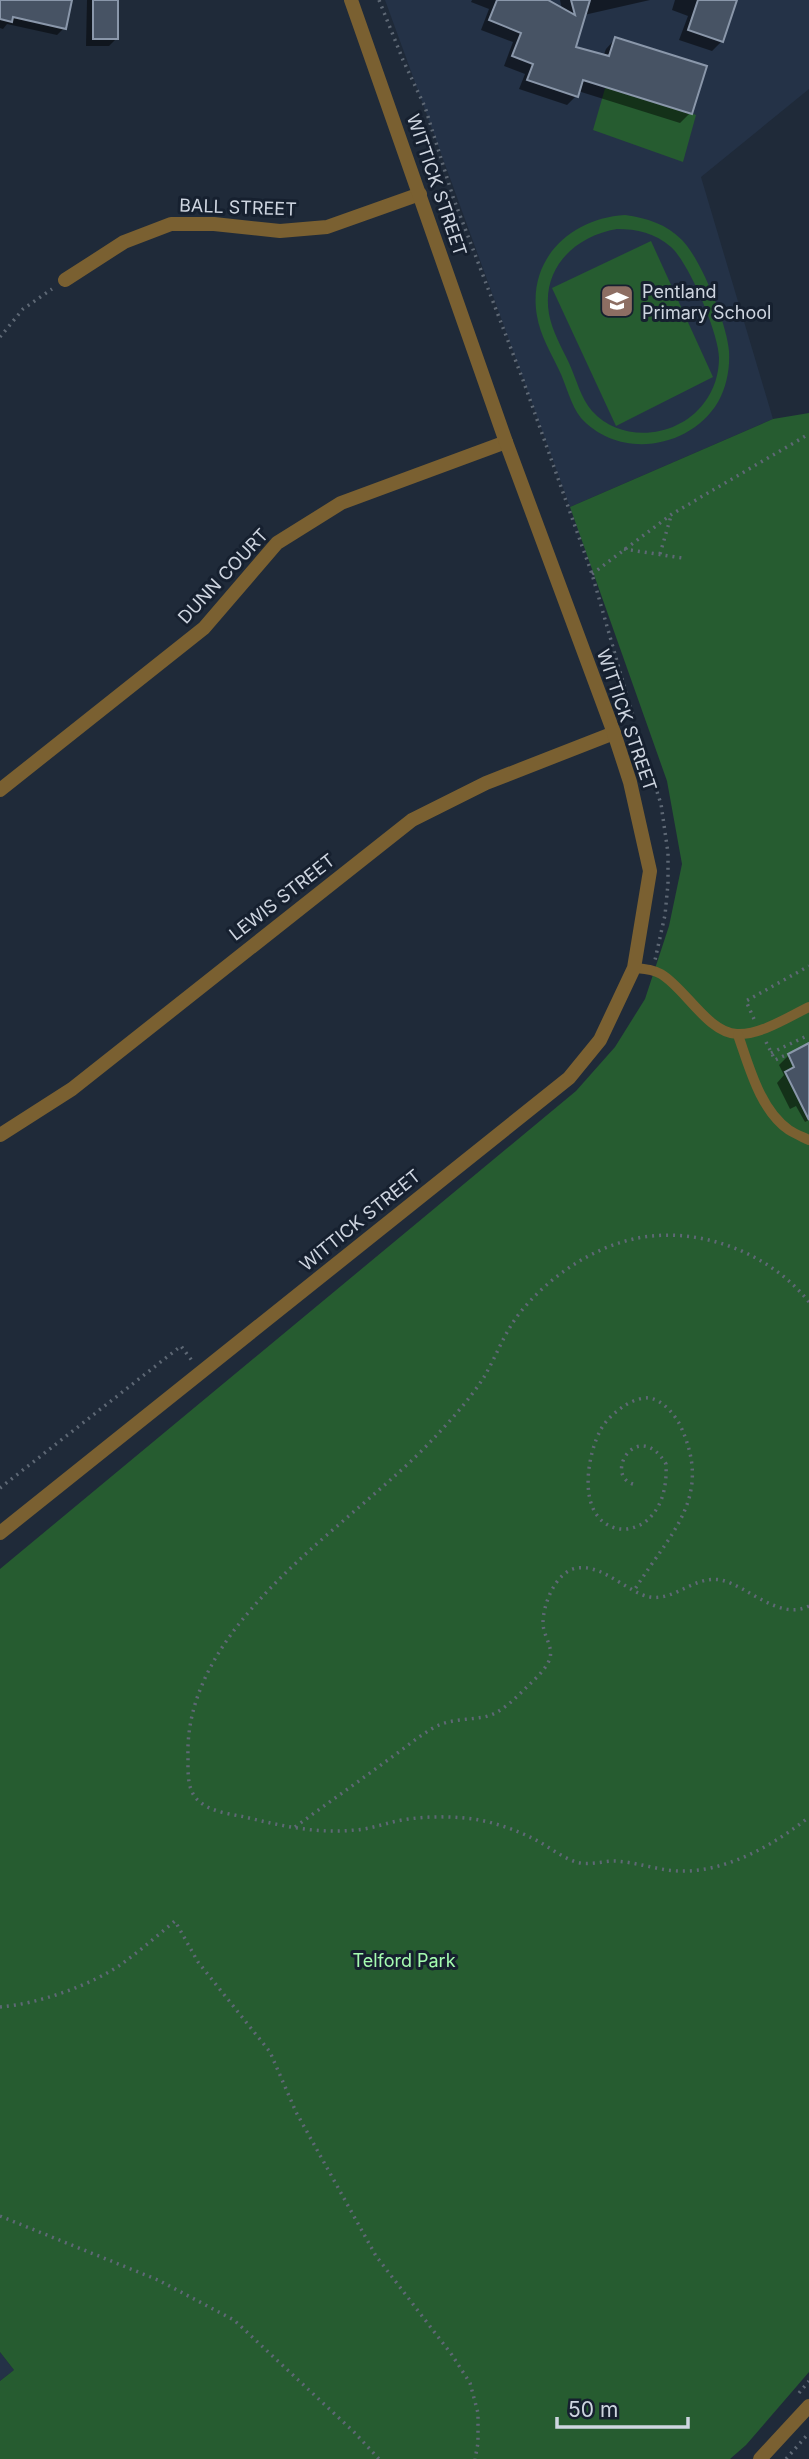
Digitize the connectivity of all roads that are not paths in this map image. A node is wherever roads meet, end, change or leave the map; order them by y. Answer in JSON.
{"nodes":[{"id":1,"x":351,"y":0,"type":"edge"},
{"id":2,"x":419,"y":194,"type":"junction"},
{"id":3,"x":65,"y":280,"type":"road end"},
{"id":4,"x":506,"y":442,"type":"junction"},
{"id":5,"x":614,"y":733,"type":"junction"},
{"id":6,"x":0,"y":790,"type":"edge"},
{"id":7,"x":634,"y":968,"type":"junction"},
{"id":8,"x":809,"y":1007,"type":"edge"},
{"id":9,"x":738,"y":1035,"type":"junction"},
{"id":10,"x":0,"y":1135,"type":"edge"},
{"id":11,"x":809,"y":1140,"type":"edge"},
{"id":12,"x":0,"y":1533,"type":"edge"},
{"id":13,"x":809,"y":2406,"type":"edge"},
{"id":14,"x":760,"y":2459,"type":"edge"}],
"edges":[{"from":1,"to":2,"type":"street","name":"WITTICK STREET"},
{"from":2,"to":3,"type":"street","name":"BALL STREET"},
{"from":2,"to":4,"type":"street","name":"WITTICK STREET"},
{"from":4,"to":5,"type":"street","name":"WITTICK STREET"},
{"from":4,"to":6,"type":"street","name":"DUNN COURT"},
{"from":5,"to":7,"type":"street","name":"WITTICK STREET"},
{"from":5,"to":10,"type":"street","name":"LEWIS STREET"},
{"from":7,"to":9,"type":"lane"},
{"from":7,"to":12,"type":"street","name":"WITTICK STREET"},
{"from":8,"to":9,"type":"lane"},
{"from":9,"to":11,"type":"lane"},
{"from":13,"to":14,"type":"street"}]}
